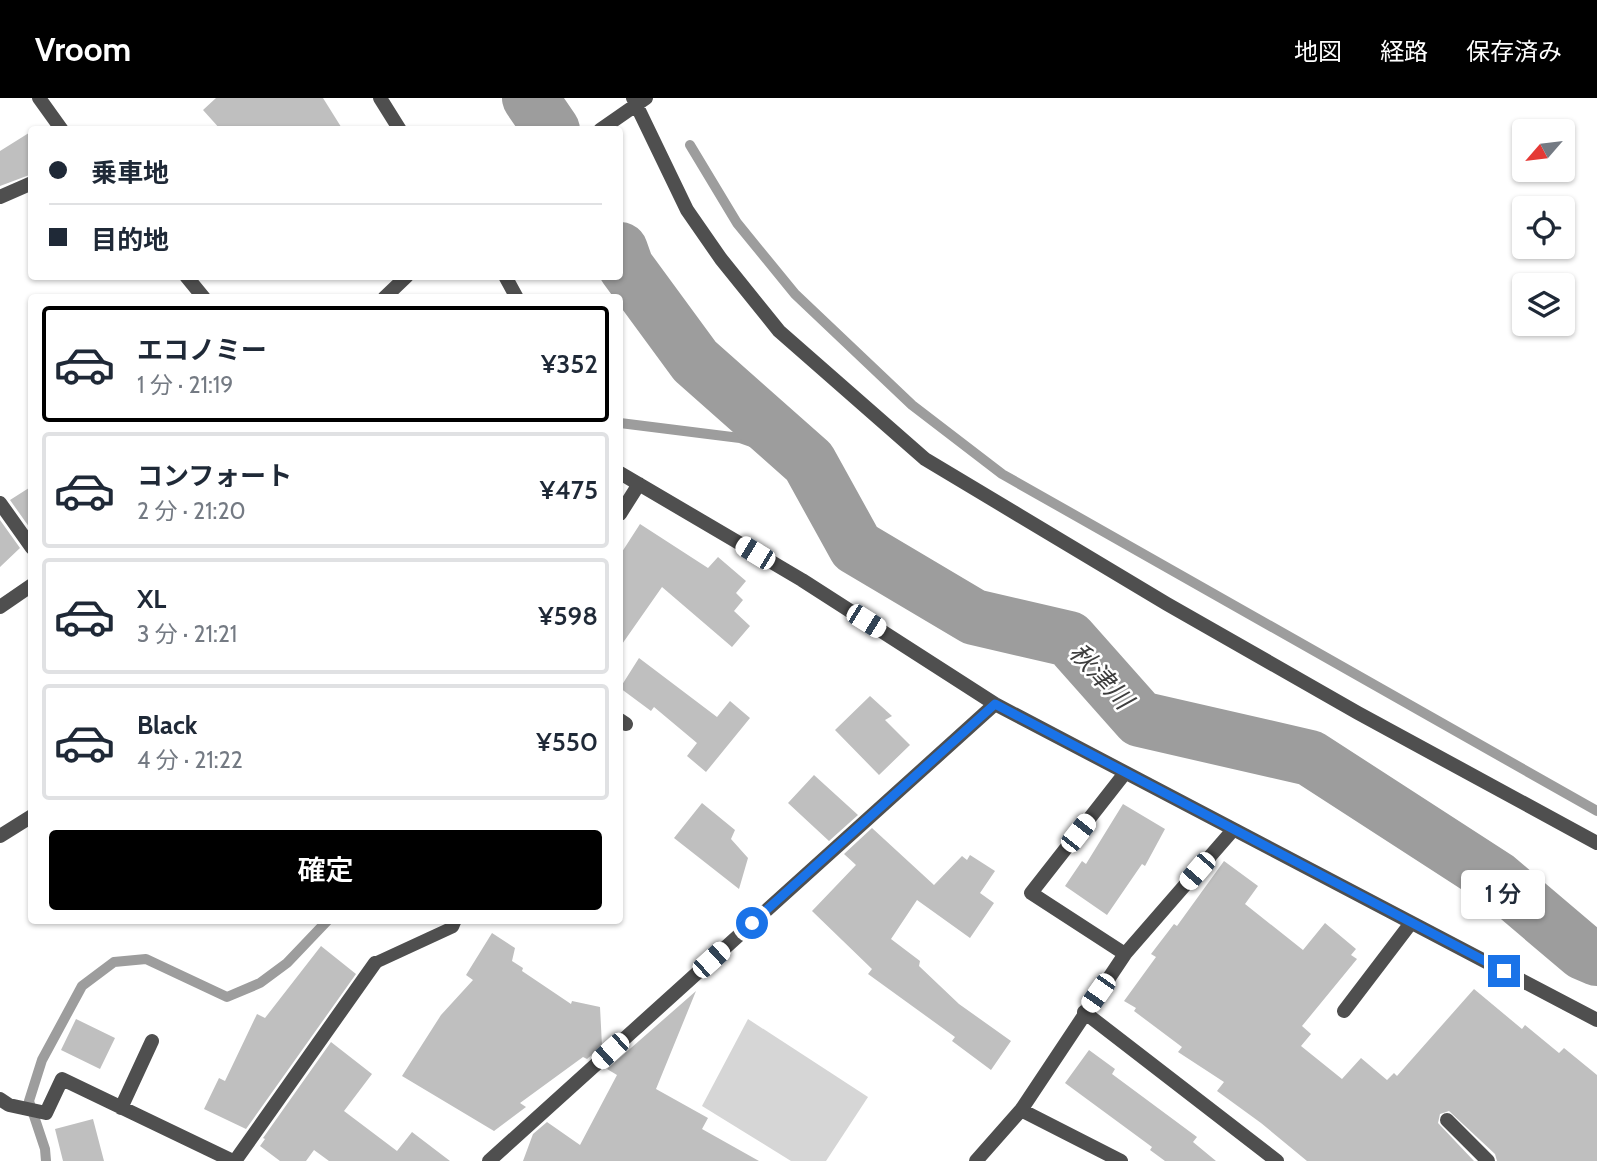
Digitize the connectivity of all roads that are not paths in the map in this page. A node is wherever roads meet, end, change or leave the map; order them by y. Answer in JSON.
{"nodes":[{"id":1,"x":39,"y":98,"type":"edge"},
{"id":2,"x":380,"y":98,"type":"edge"},
{"id":3,"x":638,"y":100,"type":"edge"},
{"id":4,"x":59,"y":126,"type":"edge"},
{"id":5,"x":398,"y":126,"type":"edge"},
{"id":6,"x":605,"y":126,"type":"edge"},
{"id":7,"x":28,"y":185,"type":"edge"},
{"id":8,"x":0,"y":197,"type":"edge"},
{"id":9,"x":189,"y":280,"type":"edge"},
{"id":10,"x":403,"y":280,"type":"edge"},
{"id":11,"x":201,"y":294,"type":"edge"},
{"id":12,"x":388,"y":294,"type":"edge"},
{"id":13,"x":623,"y":475,"type":"edge"},
{"id":14,"x":639,"y":484,"type":"junction"},
{"id":15,"x":0,"y":503,"type":"edge"},
{"id":16,"x":623,"y":508,"type":"edge"},
{"id":17,"x":28,"y":542,"type":"edge"},
{"id":18,"x":28,"y":588,"type":"edge"},
{"id":19,"x":0,"y":607,"type":"edge"},
{"id":20,"x":995,"y":704,"type":"junction"},
{"id":21,"x":1125,"y":773,"type":"junction"},
{"id":22,"x":28,"y":818,"type":"edge"},
{"id":23,"x":1233,"y":830,"type":"junction"},
{"id":24,"x":0,"y":836,"type":"edge"},
{"id":25,"x":1597,"y":843,"type":"edge"},
{"id":26,"x":1411,"y":923,"type":"junction"},
{"id":27,"x":454,"y":924,"type":"edge"},
{"id":28,"x":1125,"y":954,"type":"junction"},
{"id":29,"x":375,"y":962,"type":"joint"},
{"id":30,"x":1344,"y":1011,"type":"dead end"},
{"id":31,"x":1084,"y":1012,"type":"junction"},
{"id":32,"x":1597,"y":1020,"type":"edge"},
{"id":33,"x":152,"y":1041,"type":"dead end"},
{"id":34,"x":0,"y":1099,"type":"edge"},
{"id":35,"x":121,"y":1108,"type":"junction"},
{"id":36,"x":1021,"y":1110,"type":"junction"},
{"id":37,"x":1447,"y":1120,"type":"dead end"},
{"id":38,"x":234,"y":1161,"type":"edge"},
{"id":39,"x":489,"y":1161,"type":"edge"},
{"id":40,"x":976,"y":1161,"type":"edge"},
{"id":41,"x":1121,"y":1161,"type":"edge"},
{"id":42,"x":1278,"y":1161,"type":"edge"},
{"id":43,"x":1488,"y":1161,"type":"edge"}],
"edges":[{"from":1,"to":4,"type":"street"},
{"from":2,"to":5,"type":"street"},
{"from":3,"to":6,"type":"street"},
{"from":3,"to":25,"type":"street"},
{"from":7,"to":8,"type":"street"},
{"from":9,"to":11,"type":"street"},
{"from":10,"to":12,"type":"street"},
{"from":13,"to":14,"type":"street"},
{"from":14,"to":16,"type":"street"},
{"from":14,"to":20,"type":"street"},
{"from":15,"to":17,"type":"street"},
{"from":18,"to":19,"type":"street"},
{"from":20,"to":21,"type":"street"},
{"from":20,"to":39,"type":"street"},
{"from":21,"to":23,"type":"street"},
{"from":21,"to":28,"type":"street"},
{"from":22,"to":24,"type":"street"},
{"from":23,"to":26,"type":"street"},
{"from":23,"to":28,"type":"street"},
{"from":26,"to":30,"type":"street"},
{"from":26,"to":32,"type":"street"},
{"from":27,"to":29,"type":"lane"},
{"from":28,"to":31,"type":"street"},
{"from":29,"to":38,"type":"street"},
{"from":31,"to":36,"type":"street"},
{"from":31,"to":42,"type":"street"},
{"from":33,"to":35,"type":"street"},
{"from":34,"to":35,"type":"street"},
{"from":35,"to":38,"type":"street"},
{"from":36,"to":40,"type":"street"},
{"from":36,"to":41,"type":"street"},
{"from":37,"to":43,"type":"street"}]}
